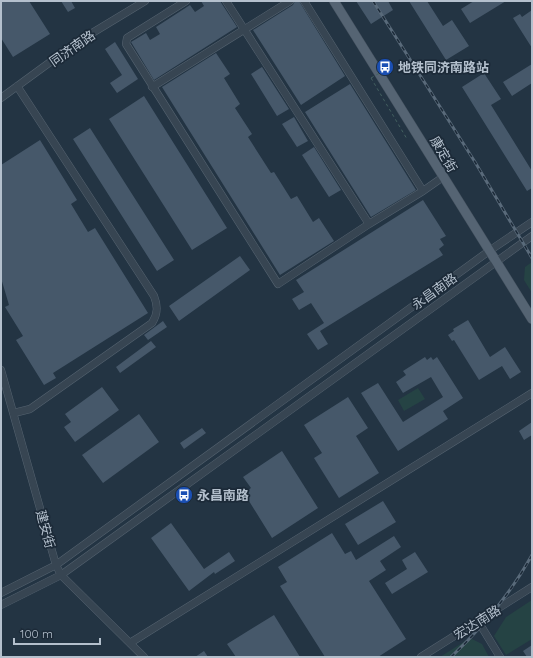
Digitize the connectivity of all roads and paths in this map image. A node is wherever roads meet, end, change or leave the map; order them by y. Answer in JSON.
{"nodes":[{"id":1,"x":145,"y":1,"type":"edge"},
{"id":2,"x":186,"y":1,"type":"edge"},
{"id":3,"x":226,"y":1,"type":"edge"},
{"id":4,"x":290,"y":1,"type":"edge"},
{"id":5,"x":304,"y":1,"type":"edge"},
{"id":6,"x":334,"y":1,"type":"edge"},
{"id":7,"x":245,"y":30,"type":"junction"},
{"id":8,"x":390,"y":67,"type":"dead end"},
{"id":9,"x":17,"y":86,"type":"junction"},
{"id":10,"x":152,"y":87,"type":"junction"},
{"id":11,"x":1,"y":98,"type":"edge"},
{"id":12,"x":407,"y":139,"type":"dead end"},
{"id":13,"x":443,"y":177,"type":"junction"},
{"id":14,"x":423,"y":191,"type":"junction"},
{"id":15,"x":532,"y":222,"type":"edge"},
{"id":16,"x":369,"y":224,"type":"junction"},
{"id":17,"x":532,"y":236,"type":"edge"},
{"id":18,"x":489,"y":251,"type":"junction"},
{"id":19,"x":496,"y":262,"type":"junction"},
{"id":20,"x":532,"y":320,"type":"edge"},
{"id":21,"x":1,"y":370,"type":"edge"},
{"id":22,"x":532,"y":393,"type":"edge"},
{"id":23,"x":14,"y":413,"type":"junction"},
{"id":24,"x":56,"y":565,"type":"junction"},
{"id":25,"x":61,"y":575,"type":"junction"},
{"id":26,"x":532,"y":587,"type":"edge"},
{"id":27,"x":1,"y":592,"type":"edge"},
{"id":28,"x":1,"y":604,"type":"edge"},
{"id":29,"x":478,"y":621,"type":"junction"},
{"id":30,"x":130,"y":643,"type":"junction"},
{"id":31,"x":144,"y":657,"type":"edge"},
{"id":32,"x":422,"y":657,"type":"edge"},
{"id":33,"x":500,"y":657,"type":"edge"}],
"edges":[{"from":1,"to":9,"type":"street","name":"同济南路"},
{"from":2,"to":10,"type":"street"},
{"from":3,"to":7,"type":"street"},
{"from":4,"to":7,"type":"street"},
{"from":5,"to":14,"type":"street"},
{"from":6,"to":13,"type":"main road","name":"康定街"},
{"from":7,"to":10,"type":"street"},
{"from":7,"to":16,"type":"street"},
{"from":8,"to":12,"type":"path","bridge":true},
{"from":9,"to":11,"type":"street","name":"同济南路"},
{"from":9,"to":23,"type":"street"},
{"from":10,"to":16,"type":"street"},
{"from":13,"to":14,"type":"street"},
{"from":13,"to":18,"type":"main road","name":"康定街"},
{"from":14,"to":16,"type":"street"},
{"from":15,"to":18,"type":"street","name":"永昌南路"},
{"from":17,"to":19,"type":"street","name":"永昌南路"},
{"from":18,"to":19,"type":"main road","name":"康定街"},
{"from":18,"to":24,"type":"street","name":"永昌南路"},
{"from":19,"to":20,"type":"main road","name":"康定街"},
{"from":19,"to":25,"type":"street","name":"永昌南路"},
{"from":21,"to":23,"type":"street","name":"建安街"},
{"from":22,"to":30,"type":"street"},
{"from":23,"to":24,"type":"street","name":"建安街"},
{"from":24,"to":25,"type":"street","name":"建安街"},
{"from":24,"to":27,"type":"street","name":"永昌南路"},
{"from":25,"to":28,"type":"street","name":"永昌南路"},
{"from":25,"to":30,"type":"street","name":"建安街"},
{"from":26,"to":29,"type":"street","name":"宏达南路"},
{"from":29,"to":32,"type":"street","name":"宏达南路"},
{"from":29,"to":33,"type":"street"},
{"from":30,"to":31,"type":"street","name":"建安街"}]}
